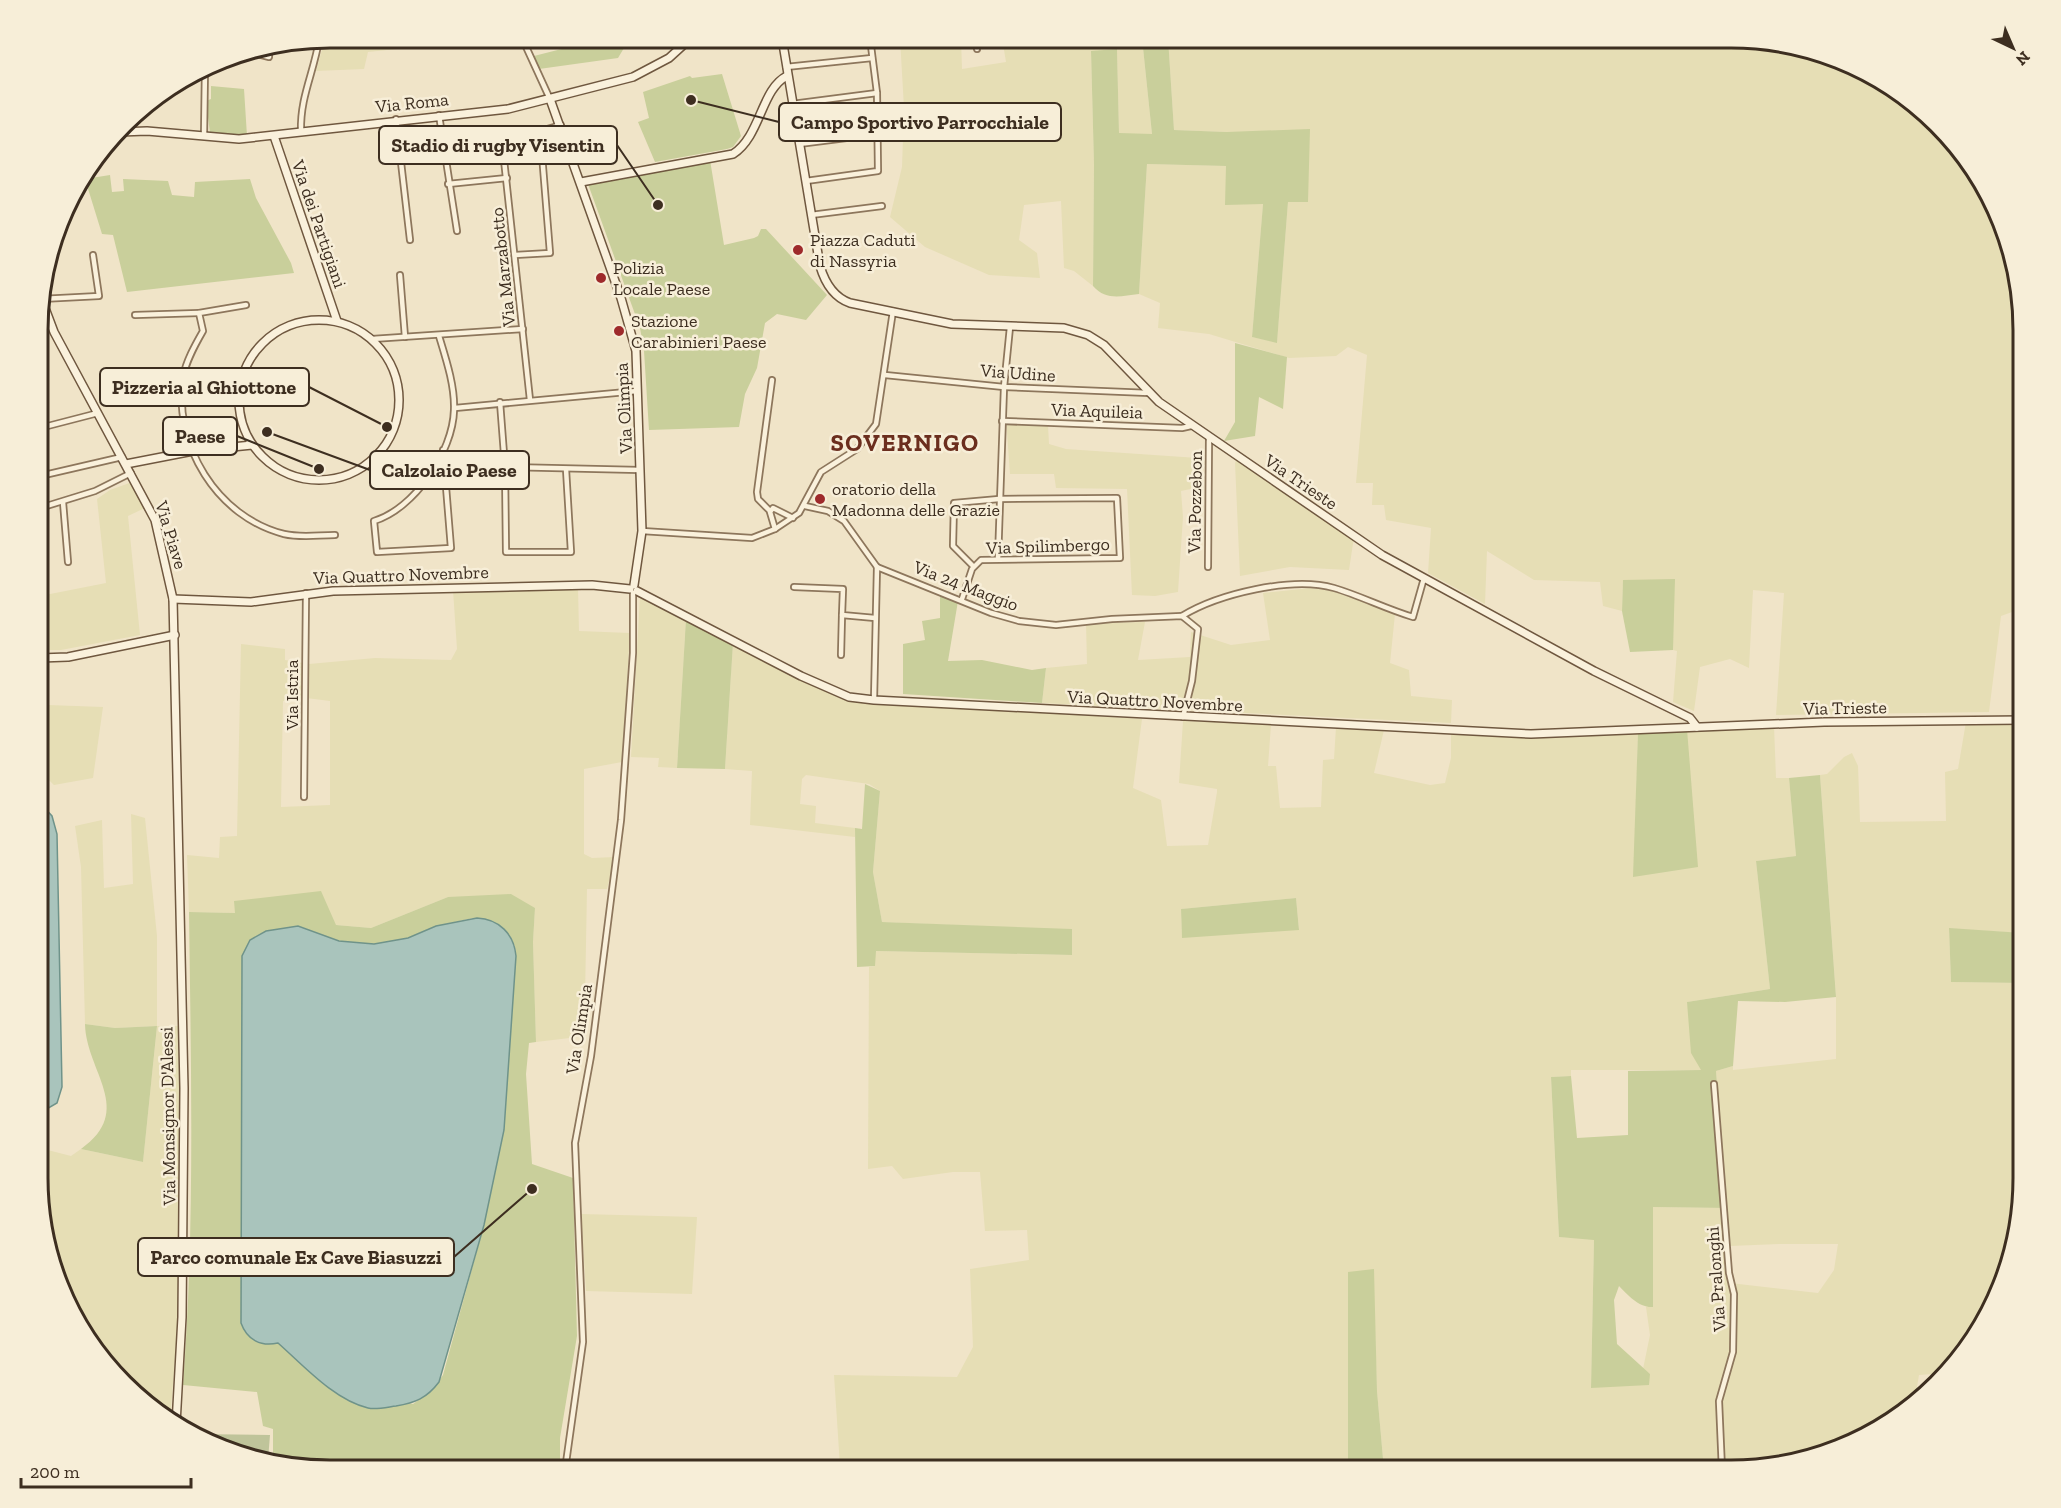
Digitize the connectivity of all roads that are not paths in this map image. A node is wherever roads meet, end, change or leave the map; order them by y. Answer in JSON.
{"nodes":[{"id":1,"x":527,"y":48,"type":"edge"},
{"id":2,"x":680,"y":48,"type":"edge"},
{"id":3,"x":783,"y":48,"type":"edge"},
{"id":4,"x":871,"y":48,"type":"edge"},
{"id":5,"x":316,"y":49,"type":"edge"},
{"id":6,"x":872,"y":58,"type":"junction"},
{"id":7,"x":786,"y":67,"type":"junction"},
{"id":8,"x":787,"y":76,"type":"junction"},
{"id":9,"x":205,"y":77,"type":"edge"},
{"id":10,"x":877,"y":93,"type":"junction"},
{"id":11,"x":550,"y":99,"type":"junction"},
{"id":12,"x":792,"y":104,"type":"junction"},
{"id":13,"x":439,"y":116,"type":"junction"},
{"id":14,"x":396,"y":119,"type":"junction"},
{"id":15,"x":561,"y":125,"type":"junction"},
{"id":16,"x":540,"y":130,"type":"junction"},
{"id":17,"x":301,"y":131,"type":"junction"},
{"id":18,"x":130,"y":132,"type":"edge"},
{"id":19,"x":502,"y":134,"type":"junction"},
{"id":20,"x":878,"y":134,"type":"junction"},
{"id":21,"x":204,"y":136,"type":"junction"},
{"id":22,"x":274,"y":136,"type":"junction"},
{"id":23,"x":443,"y":142,"type":"junction"},
{"id":24,"x":799,"y":144,"type":"junction"},
{"id":25,"x":507,"y":178,"type":"junction"},
{"id":26,"x":806,"y":181,"type":"junction"},
{"id":27,"x":581,"y":182,"type":"junction"},
{"id":28,"x":448,"y":184,"type":"junction"},
{"id":29,"x":882,"y":206,"type":"dead end"},
{"id":30,"x":811,"y":215,"type":"junction"},
{"id":31,"x":457,"y":231,"type":"dead end"},
{"id":32,"x":410,"y":240,"type":"dead end"},
{"id":33,"x":93,"y":255,"type":"dead end"},
{"id":34,"x":515,"y":255,"type":"junction"},
{"id":35,"x":400,"y":275,"type":"dead end"},
{"id":36,"x":50,"y":297,"type":"edge"},
{"id":37,"x":246,"y":305,"type":"dead end"},
{"id":38,"x":893,"y":311,"type":"junction"},
{"id":39,"x":198,"y":314,"type":"junction"},
{"id":40,"x":135,"y":315,"type":"dead end"},
{"id":41,"x":49,"y":319,"type":"edge"},
{"id":42,"x":337,"y":321,"type":"junction"},
{"id":43,"x":1010,"y":327,"type":"junction"},
{"id":44,"x":523,"y":329,"type":"junction"},
{"id":45,"x":439,"y":336,"type":"junction"},
{"id":46,"x":405,"y":337,"type":"junction"},
{"id":47,"x":372,"y":339,"type":"junction"},
{"id":48,"x":885,"y":375,"type":"junction"},
{"id":49,"x":772,"y":380,"type":"dead end"},
{"id":50,"x":1004,"y":387,"type":"junction"},
{"id":51,"x":637,"y":391,"type":"junction"},
{"id":52,"x":1149,"y":393,"type":"junction"},
{"id":53,"x":530,"y":400,"type":"junction"},
{"id":54,"x":500,"y":402,"type":"junction"},
{"id":55,"x":455,"y":408,"type":"junction"},
{"id":56,"x":98,"y":412,"type":"junction"},
{"id":57,"x":1002,"y":421,"type":"junction"},
{"id":58,"x":48,"y":426,"type":"edge"},
{"id":59,"x":1191,"y":426,"type":"junction"},
{"id":60,"x":1209,"y":438,"type":"junction"},
{"id":61,"x":252,"y":445,"type":"junction"},
{"id":62,"x":443,"y":450,"type":"junction"},
{"id":63,"x":193,"y":451,"type":"junction"},
{"id":64,"x":124,"y":460,"type":"junction"},
{"id":65,"x":505,"y":467,"type":"junction"},
{"id":66,"x":566,"y":469,"type":"junction"},
{"id":67,"x":642,"y":470,"type":"junction"},
{"id":68,"x":131,"y":473,"type":"junction"},
{"id":69,"x":48,"y":474,"type":"edge"},
{"id":70,"x":999,"y":499,"type":"junction"},
{"id":71,"x":63,"y":502,"type":"junction"},
{"id":72,"x":48,"y":506,"type":"edge"},
{"id":73,"x":805,"y":506,"type":"junction"},
{"id":74,"x":770,"y":511,"type":"junction"},
{"id":75,"x":793,"y":518,"type":"junction"},
{"id":76,"x":775,"y":529,"type":"junction"},
{"id":77,"x":642,"y":531,"type":"junction"},
{"id":78,"x":335,"y":535,"type":"dead end"},
{"id":79,"x":998,"y":559,"type":"junction"},
{"id":80,"x":68,"y":562,"type":"dead end"},
{"id":81,"x":974,"y":566,"type":"junction"},
{"id":82,"x":877,"y":567,"type":"junction"},
{"id":83,"x":1208,"y":567,"type":"dead end"},
{"id":84,"x":1424,"y":578,"type":"junction"},
{"id":85,"x":794,"y":587,"type":"dead end"},
{"id":86,"x":634,"y":589,"type":"junction"},
{"id":87,"x":306,"y":593,"type":"junction"},
{"id":88,"x":173,"y":599,"type":"junction"},
{"id":89,"x":962,"y":599,"type":"junction"},
{"id":90,"x":842,"y":615,"type":"junction"},
{"id":91,"x":1182,"y":616,"type":"junction"},
{"id":92,"x":875,"y":618,"type":"junction"},
{"id":93,"x":175,"y":635,"type":"junction"},
{"id":94,"x":841,"y":655,"type":"dead end"},
{"id":95,"x":48,"y":658,"type":"edge"},
{"id":96,"x":874,"y":700,"type":"junction"},
{"id":97,"x":1674,"y":711,"type":"junction"},
{"id":98,"x":1183,"y":717,"type":"junction"},
{"id":99,"x":2013,"y":720,"type":"edge"},
{"id":100,"x":1697,"y":727,"type":"junction"},
{"id":101,"x":1683,"y":728,"type":"junction"},
{"id":102,"x":304,"y":797,"type":"dead end"},
{"id":103,"x":177,"y":808,"type":"joint"},
{"id":104,"x":1714,"y":1084,"type":"dead end"},
{"id":105,"x":176,"y":1414,"type":"edge"},
{"id":106,"x":566,"y":1460,"type":"edge"},
{"id":107,"x":1722,"y":1460,"type":"edge"}],
"edges":[{"from":1,"to":11,"type":"street"},
{"from":2,"to":11,"type":"street","name":"Via Roma"},
{"from":3,"to":7,"type":"street","name":"Via Trieste"},
{"from":4,"to":6,"type":"street"},
{"from":5,"to":17,"type":"street"},
{"from":6,"to":7,"type":"street"},
{"from":6,"to":10,"type":"street"},
{"from":7,"to":8,"type":"street","name":"Via Trieste"},
{"from":8,"to":12,"type":"street","name":"Via Trieste"},
{"from":8,"to":27,"type":"street"},
{"from":9,"to":21,"type":"street"},
{"from":10,"to":12,"type":"street"},
{"from":10,"to":20,"type":"street"},
{"from":11,"to":13,"type":"street","name":"Via Roma"},
{"from":11,"to":15,"type":"street","name":"Via Olimpia"},
{"from":12,"to":24,"type":"street","name":"Via Trieste"},
{"from":13,"to":14,"type":"street","name":"Via Roma"},
{"from":13,"to":23,"type":"street"},
{"from":14,"to":17,"type":"street","name":"Via Roma"},
{"from":14,"to":32,"type":"street"},
{"from":15,"to":16,"type":"street"},
{"from":15,"to":27,"type":"street","name":"Via Olimpia"},
{"from":16,"to":19,"type":"street"},
{"from":16,"to":34,"type":"street"},
{"from":17,"to":22,"type":"street","name":"Via Roma"},
{"from":18,"to":21,"type":"street","name":"Via Roma"},
{"from":19,"to":23,"type":"street"},
{"from":19,"to":25,"type":"street","name":"Via Marzabotto"},
{"from":20,"to":24,"type":"street"},
{"from":20,"to":26,"type":"street"},
{"from":21,"to":22,"type":"street","name":"Via Roma"},
{"from":22,"to":42,"type":"street","name":"Via dei Partigiani"},
{"from":23,"to":28,"type":"street"},
{"from":24,"to":26,"type":"street","name":"Via Trieste"},
{"from":25,"to":28,"type":"street"},
{"from":25,"to":34,"type":"street","name":"Via Marzabotto"},
{"from":26,"to":30,"type":"street","name":"Via Trieste"},
{"from":27,"to":51,"type":"street","name":"Via Olimpia"},
{"from":28,"to":31,"type":"street"},
{"from":29,"to":30,"type":"street"},
{"from":30,"to":38,"type":"street","name":"Via Trieste"},
{"from":33,"to":36,"type":"street"},
{"from":34,"to":44,"type":"street","name":"Via Marzabotto"},
{"from":35,"to":46,"type":"street"},
{"from":37,"to":39,"type":"street"},
{"from":38,"to":43,"type":"street","name":"Via Trieste"},
{"from":38,"to":48,"type":"street"},
{"from":39,"to":40,"type":"street"},
{"from":39,"to":63,"type":"street"},
{"from":41,"to":56,"type":"street","name":"Via Piave"},
{"from":42,"to":47,"type":"street"},
{"from":42,"to":61,"type":"street"},
{"from":43,"to":50,"type":"street"},
{"from":43,"to":52,"type":"street","name":"Via Trieste"},
{"from":44,"to":45,"type":"street"},
{"from":44,"to":53,"type":"street","name":"Via Marzabotto"},
{"from":45,"to":46,"type":"street"},
{"from":45,"to":55,"type":"street"},
{"from":46,"to":47,"type":"street"},
{"from":47,"to":61,"type":"street"},
{"from":48,"to":50,"type":"street","name":"Via Udine"},
{"from":48,"to":73,"type":"street"},
{"from":49,"to":74,"type":"street"},
{"from":50,"to":52,"type":"street","name":"Via Udine"},
{"from":50,"to":57,"type":"street"},
{"from":51,"to":53,"type":"street"},
{"from":51,"to":67,"type":"street","name":"Via Olimpia"},
{"from":52,"to":59,"type":"street","name":"Via Trieste"},
{"from":53,"to":54,"type":"street"},
{"from":54,"to":55,"type":"street"},
{"from":54,"to":65,"type":"street"},
{"from":55,"to":62,"type":"street"},
{"from":56,"to":58,"type":"street"},
{"from":56,"to":64,"type":"street","name":"Via Piave"},
{"from":57,"to":59,"type":"street","name":"Via Aquileia"},
{"from":57,"to":70,"type":"street"},
{"from":59,"to":60,"type":"street","name":"Via Trieste"},
{"from":60,"to":83,"type":"street","name":"Via Pozzebon"},
{"from":60,"to":84,"type":"street","name":"Via Trieste"},
{"from":61,"to":63,"type":"street"},
{"from":62,"to":62,"type":"street"},
{"from":63,"to":64,"type":"street"},
{"from":63,"to":78,"type":"street"},
{"from":64,"to":68,"type":"street","name":"Via Piave"},
{"from":64,"to":69,"type":"street"},
{"from":65,"to":66,"type":"street"},
{"from":65,"to":66,"type":"street"},
{"from":66,"to":67,"type":"street"},
{"from":67,"to":77,"type":"street","name":"Via Olimpia"},
{"from":68,"to":71,"type":"street"},
{"from":68,"to":88,"type":"street","name":"Via Piave"},
{"from":70,"to":79,"type":"street"},
{"from":70,"to":79,"type":"street","name":"Via Spilimbergo"},
{"from":70,"to":81,"type":"street","name":"Via Spilimbergo"},
{"from":71,"to":72,"type":"street"},
{"from":71,"to":80,"type":"street"},
{"from":73,"to":75,"type":"street"},
{"from":73,"to":82,"type":"street"},
{"from":74,"to":75,"type":"street"},
{"from":74,"to":76,"type":"street"},
{"from":75,"to":76,"type":"street"},
{"from":76,"to":77,"type":"street"},
{"from":77,"to":86,"type":"street","name":"Via Olimpia"},
{"from":79,"to":81,"type":"street","name":"Via Spilimbergo"},
{"from":81,"to":89,"type":"street","name":"Via Spilimbergo"},
{"from":82,"to":89,"type":"street","name":"Via 24 Maggio"},
{"from":82,"to":92,"type":"street"},
{"from":84,"to":91,"type":"street","name":"Via 24 Maggio"},
{"from":84,"to":97,"type":"street","name":"Via Trieste"},
{"from":85,"to":90,"type":"street"},
{"from":86,"to":87,"type":"street","name":"Via Quattro Novembre"},
{"from":86,"to":96,"type":"street","name":"Via Quattro Novembre"},
{"from":86,"to":106,"type":"street","name":"Via Olimpia"},
{"from":87,"to":88,"type":"street","name":"Via Quattro Novembre"},
{"from":87,"to":102,"type":"street","name":"Via Istria"},
{"from":88,"to":93,"type":"street","name":"Via Piave"},
{"from":89,"to":91,"type":"street","name":"Via 24 Maggio"},
{"from":90,"to":92,"type":"street"},
{"from":90,"to":94,"type":"street"},
{"from":91,"to":98,"type":"street"},
{"from":92,"to":96,"type":"street"},
{"from":93,"to":95,"type":"street"},
{"from":93,"to":103,"type":"street","name":"Via Piave"},
{"from":96,"to":98,"type":"street","name":"Via Quattro Novembre"},
{"from":97,"to":100,"type":"street","name":"Via Trieste"},
{"from":97,"to":101,"type":"street"},
{"from":98,"to":101,"type":"street","name":"Via Quattro Novembre"},
{"from":99,"to":100,"type":"street","name":"Via Trieste"},
{"from":100,"to":101,"type":"street","name":"Via Quattro Novembre"},
{"from":103,"to":105,"type":"street","name":"Via Monsignor D'Alessi"},
{"from":104,"to":107,"type":"street","name":"Via Pralonghi"}]}
